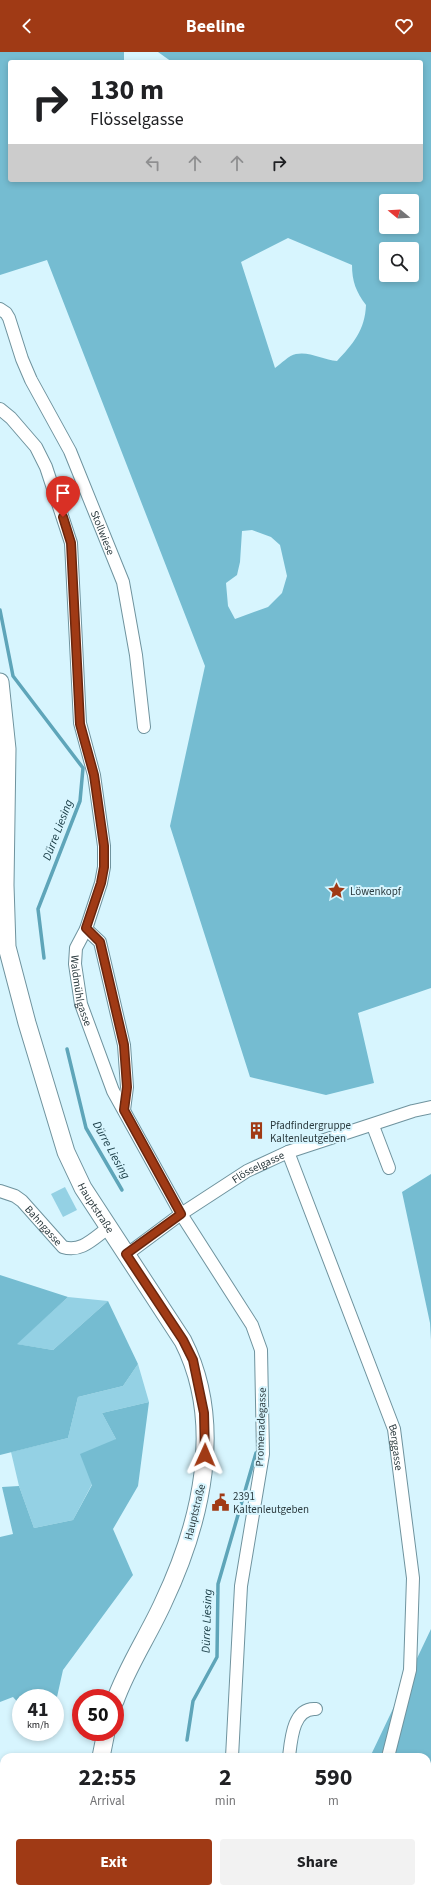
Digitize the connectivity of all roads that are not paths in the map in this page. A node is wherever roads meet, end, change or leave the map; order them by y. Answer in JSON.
{"nodes":[{"id":1,"x":0,"y":309,"type":"edge"},
{"id":2,"x":0,"y":409,"type":"edge"},
{"id":3,"x":0,"y":682,"type":"edge"},
{"id":4,"x":144,"y":727,"type":"dead end"},
{"id":5,"x":86,"y":928,"type":"junction"},
{"id":6,"x":431,"y":1107,"type":"edge"},
{"id":7,"x":124,"y":1110,"type":"junction"},
{"id":8,"x":373,"y":1126,"type":"junction"},
{"id":9,"x":288,"y":1152,"type":"junction"},
{"id":10,"x":389,"y":1168,"type":"dead end"},
{"id":11,"x":0,"y":1190,"type":"edge"},
{"id":12,"x":181,"y":1214,"type":"junction"},
{"id":13,"x":108,"y":1228,"type":"junction"},
{"id":14,"x":126,"y":1254,"type":"junction"},
{"id":15,"x":120,"y":1689,"type":"edge"},
{"id":16,"x":316,"y":1709,"type":"dead end"},
{"id":17,"x":104,"y":1741,"type":"edge"},
{"id":18,"x":102,"y":1753,"type":"edge"},
{"id":19,"x":232,"y":1753,"type":"edge"},
{"id":20,"x":290,"y":1753,"type":"edge"},
{"id":21,"x":389,"y":1753,"type":"edge"}],
"edges":[{"from":1,"to":4,"type":"street","name":"Stollwiese"},
{"from":2,"to":5,"type":"street","name":"Waldmühlgasse"},
{"from":3,"to":13,"type":"main road","name":"Hauptstraße"},
{"from":5,"to":7,"type":"street"},
{"from":5,"to":7,"type":"street","name":"Waldmühlgasse"},
{"from":6,"to":8,"type":"street","name":"Flösselgasse"},
{"from":7,"to":12,"type":"street","name":"Promenadegasse"},
{"from":8,"to":9,"type":"street","name":"Flösselgasse"},
{"from":8,"to":10,"type":"street"},
{"from":9,"to":12,"type":"street","name":"Flösselgasse"},
{"from":9,"to":21,"type":"street","name":"Berggasse"},
{"from":11,"to":13,"type":"street","name":"Bahngasse"},
{"from":12,"to":14,"type":"street","name":"Flösselgasse"},
{"from":12,"to":19,"type":"street","name":"Promenadegasse"},
{"from":13,"to":14,"type":"main road","name":"Hauptstraße"},
{"from":14,"to":15,"type":"main road","name":"Hauptstraße"},
{"from":16,"to":20,"type":"street"},
{"from":17,"to":18,"type":"main road"}]}
